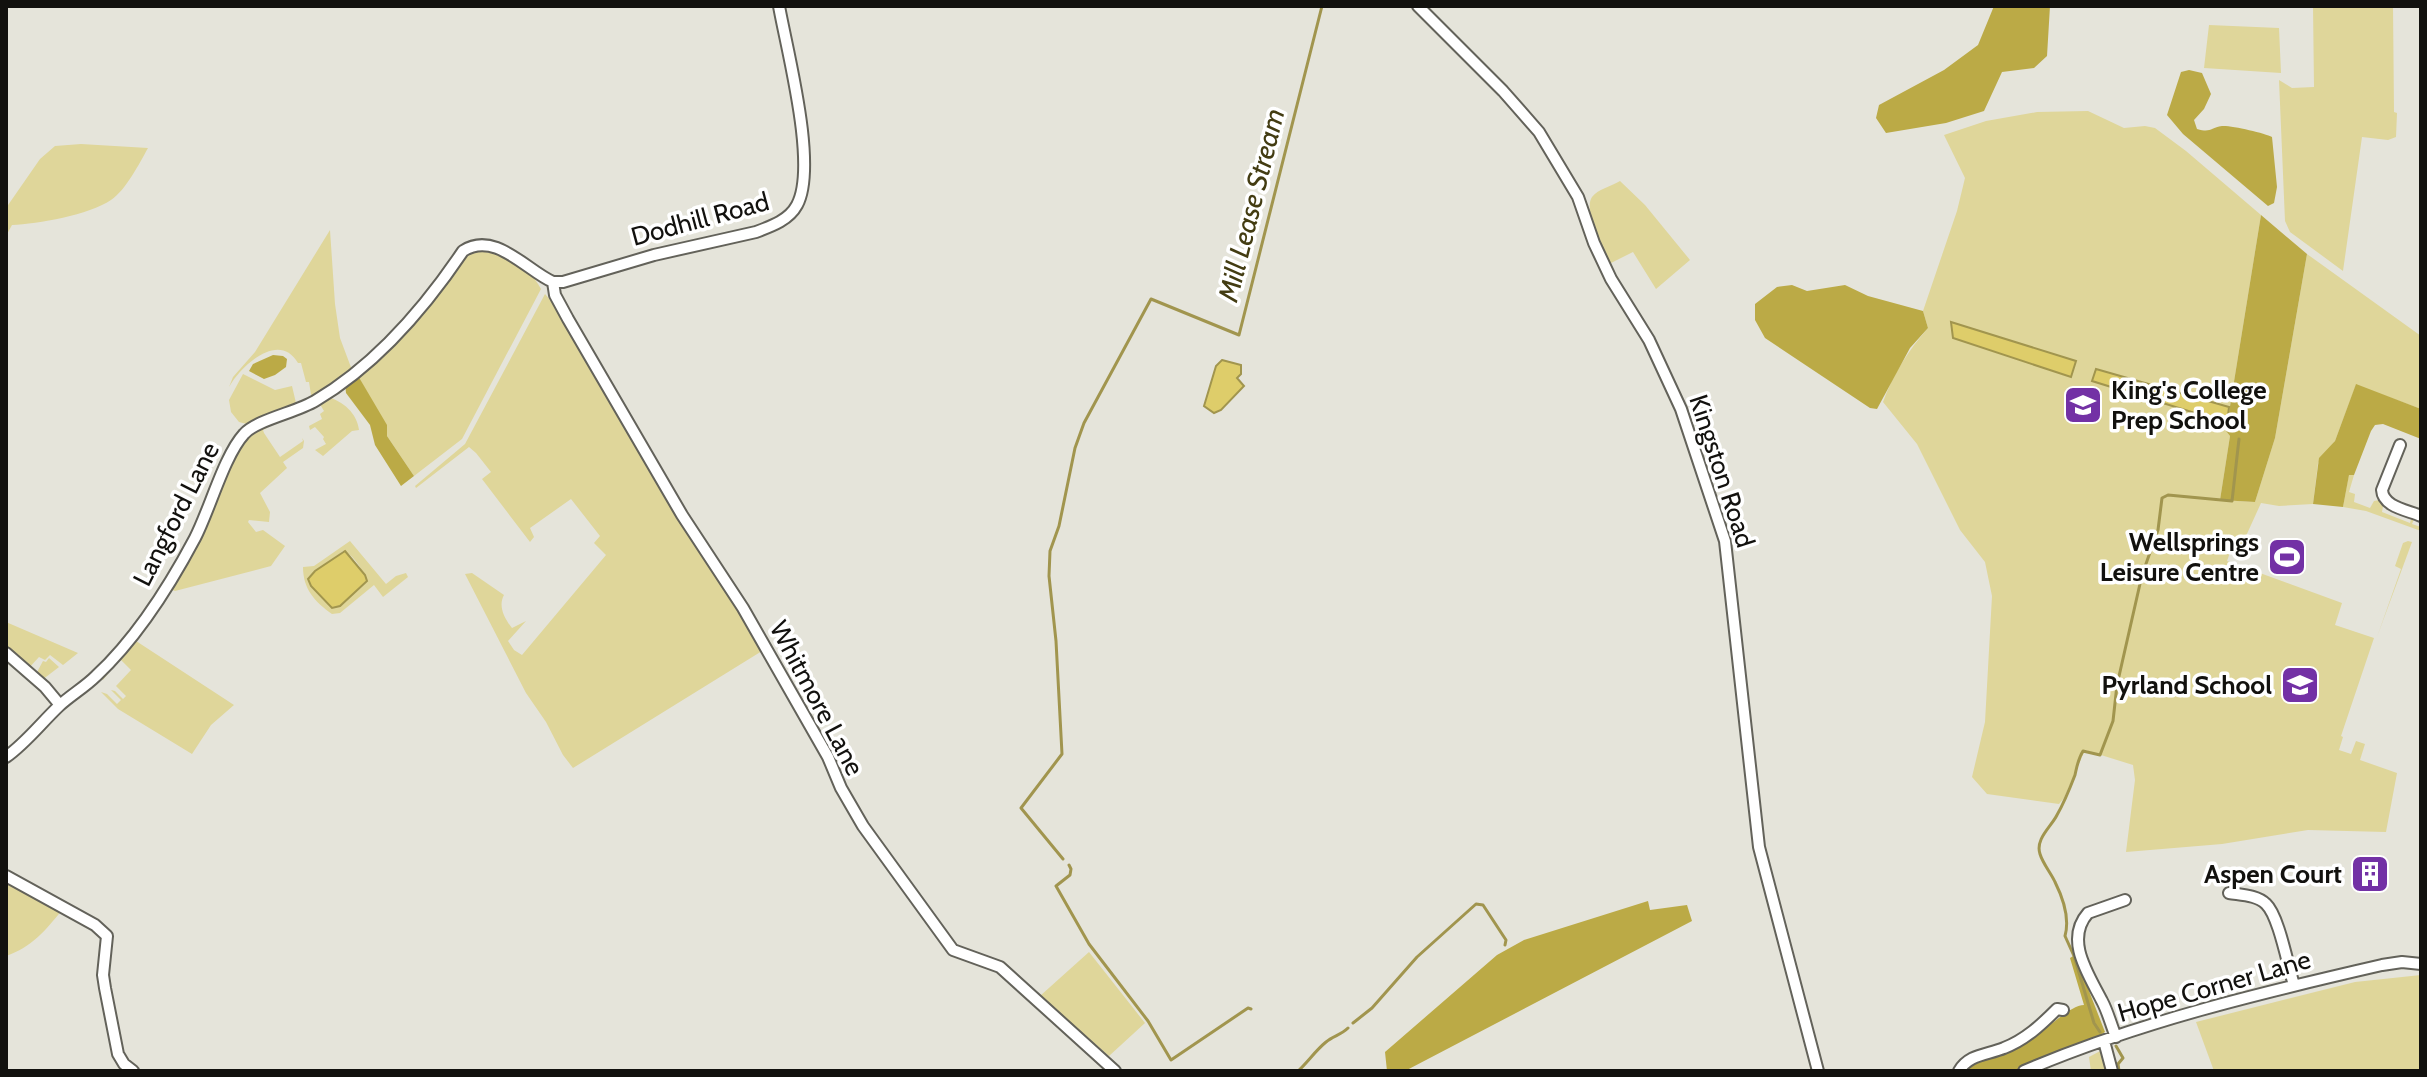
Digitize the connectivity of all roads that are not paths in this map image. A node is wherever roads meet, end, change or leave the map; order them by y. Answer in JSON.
{"nodes":[{"id":1,"x":779,"y":6,"type":"edge"},
{"id":2,"x":1418,"y":6,"type":"edge"},
{"id":3,"x":553,"y":282,"type":"junction"},
{"id":4,"x":2400,"y":445,"type":"dead end"},
{"id":5,"x":2377,"y":463,"type":"dead end"},
{"id":6,"x":2390,"y":468,"type":"junction"},
{"id":7,"x":2421,"y":516,"type":"edge"},
{"id":8,"x":6,"y":653,"type":"edge"},
{"id":9,"x":60,"y":705,"type":"junction"},
{"id":10,"x":6,"y":757,"type":"edge"},
{"id":11,"x":6,"y":876,"type":"edge"},
{"id":12,"x":2229,"y":894,"type":"dead end"},
{"id":13,"x":2125,"y":900,"type":"dead end"},
{"id":14,"x":2421,"y":964,"type":"edge"},
{"id":15,"x":2294,"y":985,"type":"junction"},
{"id":16,"x":2058,"y":1008,"type":"dead end"},
{"id":17,"x":2116,"y":1037,"type":"junction"},
{"id":18,"x":2104,"y":1041,"type":"junction"},
{"id":19,"x":133,"y":1071,"type":"edge"},
{"id":20,"x":1115,"y":1071,"type":"edge"},
{"id":21,"x":1818,"y":1071,"type":"edge"},
{"id":22,"x":1959,"y":1071,"type":"edge"},
{"id":23,"x":2025,"y":1071,"type":"edge"},
{"id":24,"x":2112,"y":1071,"type":"edge"}],
"edges":[{"from":1,"to":3,"type":"street","name":"Dodhill Road"},
{"from":2,"to":21,"type":"street","name":"Kingston Road"},
{"from":3,"to":9,"type":"street","name":"Langford Lane"},
{"from":3,"to":20,"type":"street","name":"Whitmore Lane"},
{"from":4,"to":6,"type":"street"},
{"from":5,"to":6,"type":"street"},
{"from":6,"to":7,"type":"street"},
{"from":8,"to":9,"type":"street"},
{"from":9,"to":10,"type":"street","name":"Langford Lane"},
{"from":11,"to":19,"type":"street"},
{"from":12,"to":15,"type":"street"},
{"from":13,"to":17,"type":"street"},
{"from":14,"to":15,"type":"street","name":"Hope Corner Lane"},
{"from":15,"to":17,"type":"street","name":"Hope Corner Lane"},
{"from":16,"to":22,"type":"street"},
{"from":17,"to":18,"type":"street","name":"Hope Corner Lane"},
{"from":18,"to":23,"type":"street","name":"Hope Corner Lane"},
{"from":18,"to":24,"type":"street"}]}
